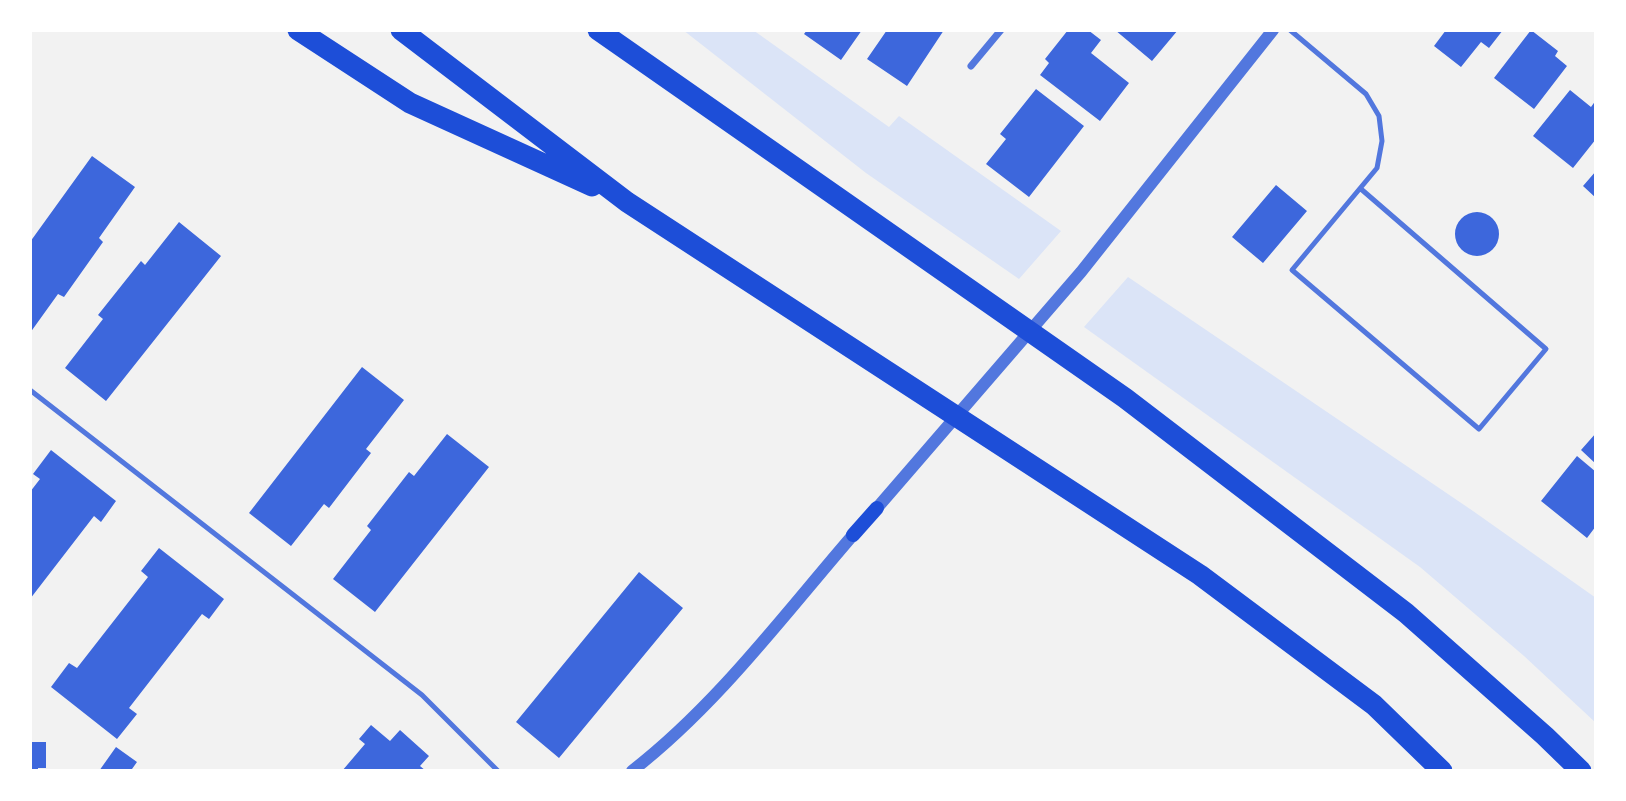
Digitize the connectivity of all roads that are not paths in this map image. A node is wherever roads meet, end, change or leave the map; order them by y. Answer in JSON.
{"nodes":[{"id":1,"x":298,"y":30,"type":"edge"},
{"id":2,"x":401,"y":30,"type":"edge"},
{"id":3,"x":598,"y":30,"type":"edge"},
{"id":4,"x":608,"y":30,"type":"edge"},
{"id":5,"x":1001,"y":30,"type":"edge"},
{"id":6,"x":1273,"y":30,"type":"edge"},
{"id":7,"x":1290,"y":30,"type":"edge"},
{"id":8,"x":631,"y":52,"type":"junction"},
{"id":9,"x":971,"y":66,"type":"dead end"},
{"id":10,"x":1361,"y":189,"type":"junction"},
{"id":11,"x":627,"y":202,"type":"junction"},
{"id":12,"x":30,"y":390,"type":"edge"},
{"id":13,"x":877,"y":508,"type":"joint"},
{"id":14,"x":853,"y":535,"type":"joint"},
{"id":15,"x":498,"y":771,"type":"edge"},
{"id":16,"x":632,"y":771,"type":"edge"},
{"id":17,"x":1442,"y":771,"type":"edge"},
{"id":18,"x":1581,"y":771,"type":"edge"}],
"edges":[{"from":1,"to":11,"type":"highway"},
{"from":2,"to":11,"type":"highway"},
{"from":3,"to":8,"type":"highway"},
{"from":4,"to":8,"type":"highway"},
{"from":5,"to":9,"type":"street"},
{"from":6,"to":13,"type":"street"},
{"from":7,"to":10,"type":"lane"},
{"from":8,"to":18,"type":"highway"},
{"from":10,"to":10,"type":"lane"},
{"from":11,"to":17,"type":"highway"},
{"from":12,"to":15,"type":"lane"},
{"from":13,"to":14,"type":"main road"},
{"from":14,"to":16,"type":"street"}]}
